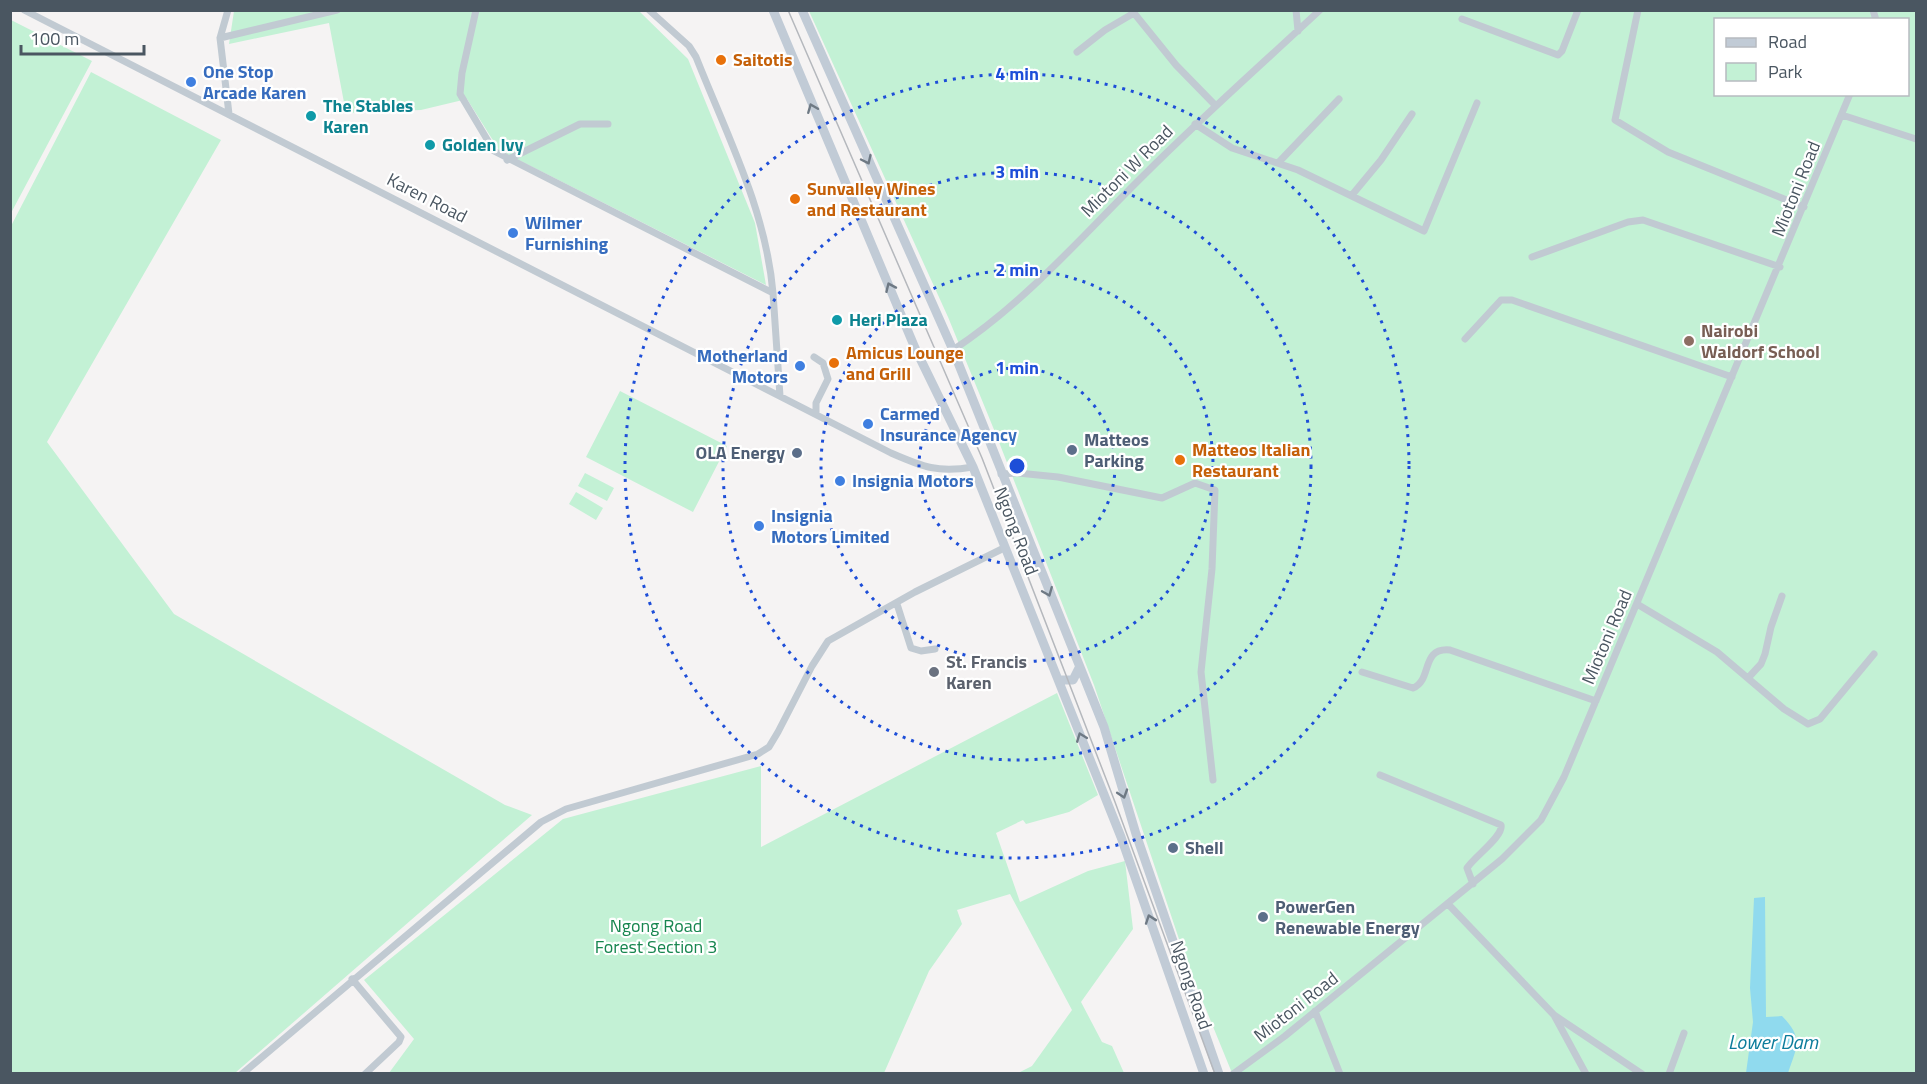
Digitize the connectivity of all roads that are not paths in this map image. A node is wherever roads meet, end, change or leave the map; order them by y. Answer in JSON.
{"nodes":[{"id":1,"x":24,"y":10,"type":"edge"},
{"id":2,"x":228,"y":10,"type":"edge"},
{"id":3,"x":301,"y":10,"type":"edge"},
{"id":4,"x":337,"y":10,"type":"edge"},
{"id":5,"x":476,"y":10,"type":"edge"},
{"id":6,"x":649,"y":10,"type":"edge"},
{"id":7,"x":773,"y":10,"type":"edge"},
{"id":8,"x":802,"y":10,"type":"edge"},
{"id":9,"x":1296,"y":10,"type":"edge"},
{"id":10,"x":1320,"y":10,"type":"edge"},
{"id":11,"x":1578,"y":10,"type":"edge"},
{"id":12,"x":1638,"y":10,"type":"edge"},
{"id":13,"x":1136,"y":12,"type":"edge"},
{"id":14,"x":1462,"y":19,"type":"dead end"},
{"id":15,"x":300,"y":20,"type":"junction"},
{"id":16,"x":1298,"y":32,"type":"junction"},
{"id":17,"x":220,"y":38,"type":"junction"},
{"id":18,"x":1077,"y":52,"type":"dead end"},
{"id":19,"x":1849,"y":96,"type":"edge"},
{"id":20,"x":1339,"y":99,"type":"dead end"},
{"id":21,"x":1477,"y":103,"type":"dead end"},
{"id":22,"x":1215,"y":105,"type":"junction"},
{"id":23,"x":229,"y":114,"type":"junction"},
{"id":24,"x":1412,"y":114,"type":"dead end"},
{"id":25,"x":1842,"y":115,"type":"junction"},
{"id":26,"x":608,"y":124,"type":"dead end"},
{"id":27,"x":1194,"y":124,"type":"junction"},
{"id":28,"x":1917,"y":139,"type":"edge"},
{"id":29,"x":507,"y":160,"type":"junction"},
{"id":30,"x":1279,"y":162,"type":"junction"},
{"id":31,"x":1352,"y":195,"type":"junction"},
{"id":32,"x":1804,"y":207,"type":"junction"},
{"id":33,"x":1532,"y":257,"type":"dead end"},
{"id":34,"x":1780,"y":267,"type":"junction"},
{"id":35,"x":773,"y":293,"type":"junction"},
{"id":36,"x":1465,"y":339,"type":"dead end"},
{"id":37,"x":953,"y":350,"type":"junction"},
{"id":38,"x":814,"y":357,"type":"dead end"},
{"id":39,"x":1732,"y":377,"type":"junction"},
{"id":40,"x":780,"y":396,"type":"junction"},
{"id":41,"x":816,"y":413,"type":"junction"},
{"id":42,"x":973,"y":467,"type":"junction"},
{"id":43,"x":1001,"y":474,"type":"junction"},
{"id":44,"x":1004,"y":548,"type":"junction"},
{"id":45,"x":1782,"y":596,"type":"dead end"},
{"id":46,"x":897,"y":604,"type":"junction"},
{"id":47,"x":1637,"y":604,"type":"junction"},
{"id":48,"x":934,"y":649,"type":"dead end"},
{"id":49,"x":1874,"y":654,"type":"dead end"},
{"id":50,"x":1079,"y":668,"type":"junction"},
{"id":51,"x":1362,"y":672,"type":"dead end"},
{"id":52,"x":1748,"y":678,"type":"junction"},
{"id":53,"x":1059,"y":681,"type":"junction"},
{"id":54,"x":1596,"y":701,"type":"junction"},
{"id":55,"x":1380,"y":775,"type":"dead end"},
{"id":56,"x":1213,"y":780,"type":"dead end"},
{"id":57,"x":1473,"y":884,"type":"junction"},
{"id":58,"x":1448,"y":904,"type":"junction"},
{"id":59,"x":352,"y":979,"type":"junction"},
{"id":60,"x":1315,"y":1011,"type":"junction"},
{"id":61,"x":1554,"y":1015,"type":"junction"},
{"id":62,"x":1684,"y":1033,"type":"dead end"},
{"id":63,"x":243,"y":1073,"type":"edge"},
{"id":64,"x":365,"y":1074,"type":"edge"},
{"id":65,"x":1204,"y":1074,"type":"edge"},
{"id":66,"x":1220,"y":1074,"type":"edge"},
{"id":67,"x":1233,"y":1074,"type":"edge"},
{"id":68,"x":1340,"y":1074,"type":"edge"},
{"id":69,"x":1586,"y":1074,"type":"edge"},
{"id":70,"x":1642,"y":1074,"type":"edge"},
{"id":71,"x":1670,"y":1074,"type":"edge"}],
"edges":[{"from":1,"to":23,"type":"street","name":"Karen Road"},
{"from":2,"to":17,"type":"street"},
{"from":3,"to":15,"type":"street"},
{"from":4,"to":15,"type":"street"},
{"from":5,"to":29,"type":"street"},
{"from":6,"to":35,"type":"street"},
{"from":42,"to":7,"type":"main road","name":"Ngong Road","one_way":true},
{"from":8,"to":37,"type":"main road","name":"Ngong Road","one_way":true},
{"from":9,"to":16,"type":"street"},
{"from":10,"to":16,"type":"street","name":"Miotoni W Road"},
{"from":11,"to":14,"type":"street"},
{"from":12,"to":32,"type":"street"},
{"from":13,"to":18,"type":"street"},
{"from":13,"to":22,"type":"street"},
{"from":15,"to":17,"type":"street"},
{"from":16,"to":22,"type":"street","name":"Miotoni W Road"},
{"from":17,"to":23,"type":"street"},
{"from":19,"to":25,"type":"street","name":"Miotoni Road"},
{"from":20,"to":30,"type":"street"},
{"from":21,"to":31,"type":"street"},
{"from":22,"to":27,"type":"street","name":"Miotoni W Road"},
{"from":23,"to":40,"type":"street","name":"Karen Road"},
{"from":24,"to":31,"type":"street"},
{"from":25,"to":28,"type":"street"},
{"from":25,"to":32,"type":"street","name":"Miotoni Road"},
{"from":26,"to":29,"type":"street"},
{"from":27,"to":30,"type":"street"},
{"from":27,"to":37,"type":"street","name":"Miotoni W Road"},
{"from":29,"to":35,"type":"street"},
{"from":30,"to":31,"type":"street"},
{"from":32,"to":34,"type":"street","name":"Miotoni Road"},
{"from":33,"to":34,"type":"street"},
{"from":34,"to":39,"type":"street","name":"Miotoni Road"},
{"from":35,"to":40,"type":"street"},
{"from":36,"to":39,"type":"street"},
{"from":37,"to":43,"type":"main road","name":"Ngong Road"},
{"from":38,"to":41,"type":"street"},
{"from":39,"to":47,"type":"street","name":"Miotoni Road"},
{"from":40,"to":41,"type":"street","name":"Karen Road"},
{"from":41,"to":42,"type":"street","name":"Karen Road"},
{"from":42,"to":44,"type":"main road","name":"Ngong Road"},
{"from":43,"to":50,"type":"main road","name":"Ngong Road","one_way":true},
{"from":43,"to":56,"type":"street"},
{"from":44,"to":46,"type":"street"},
{"from":44,"to":53,"type":"main road","name":"Ngong Road"},
{"from":45,"to":52,"type":"street"},
{"from":46,"to":48,"type":"street"},
{"from":46,"to":59,"type":"street"},
{"from":47,"to":52,"type":"street"},
{"from":47,"to":54,"type":"street","name":"Miotoni Road"},
{"from":49,"to":52,"type":"street"},
{"from":50,"to":53,"type":"main road"},
{"from":50,"to":66,"type":"main road","name":"Ngong Road","one_way":true},
{"from":51,"to":54,"type":"street"},
{"from":65,"to":53,"type":"main road","name":"Ngong Road","one_way":true},
{"from":54,"to":57,"type":"street","name":"Miotoni Road"},
{"from":55,"to":57,"type":"street"},
{"from":57,"to":58,"type":"street","name":"Miotoni Road"},
{"from":58,"to":60,"type":"street","name":"Miotoni Road"},
{"from":58,"to":61,"type":"street"},
{"from":59,"to":63,"type":"street"},
{"from":59,"to":64,"type":"street"},
{"from":60,"to":67,"type":"street","name":"Miotoni Road"},
{"from":60,"to":68,"type":"street"},
{"from":61,"to":69,"type":"street"},
{"from":61,"to":70,"type":"street"},
{"from":62,"to":71,"type":"street"}]}
